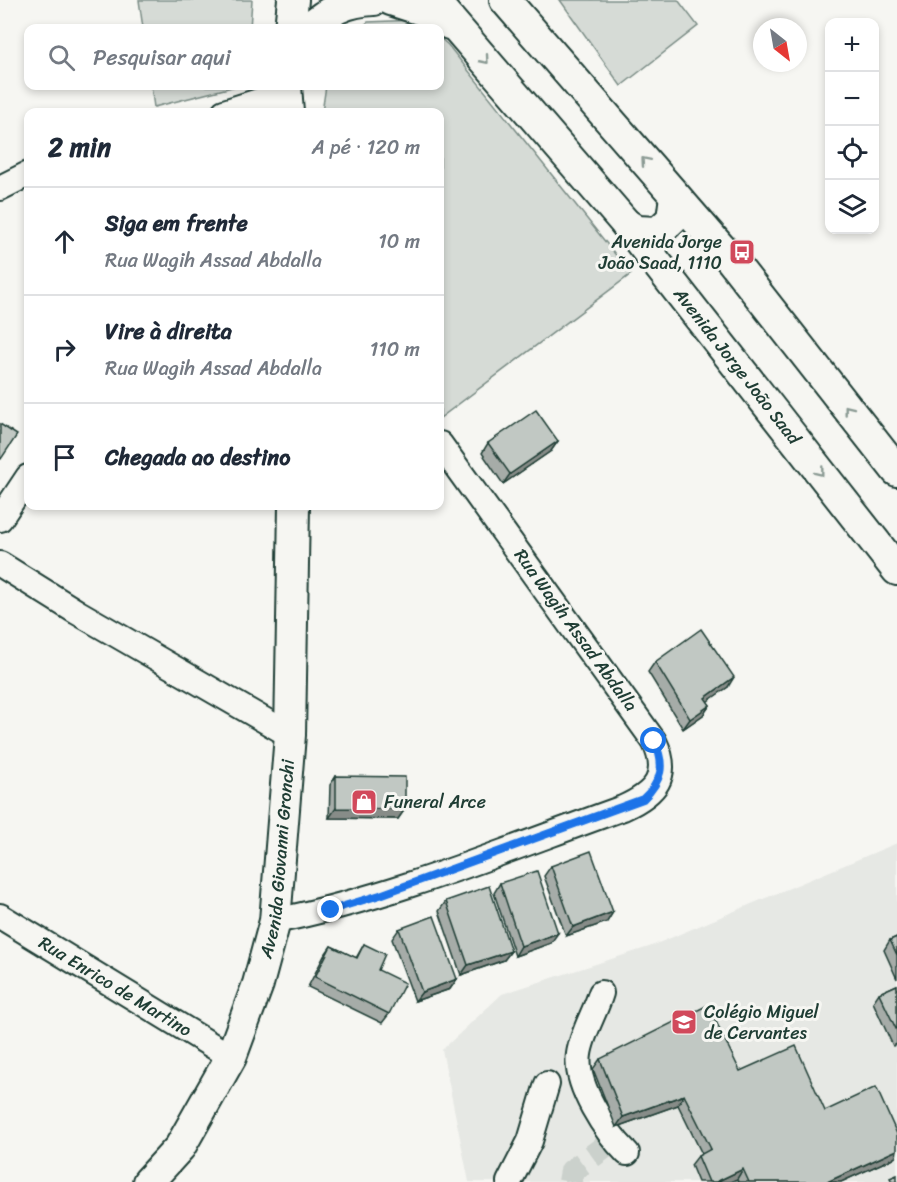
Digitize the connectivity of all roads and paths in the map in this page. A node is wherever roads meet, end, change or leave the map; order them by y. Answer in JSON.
{"nodes":[{"id":1,"x":279,"y":0,"type":"edge"},
{"id":2,"x":293,"y":0,"type":"edge"},
{"id":3,"x":374,"y":0,"type":"edge"},
{"id":4,"x":391,"y":0,"type":"edge"},
{"id":5,"x":433,"y":0,"type":"edge"},
{"id":6,"x":505,"y":0,"type":"edge"},
{"id":7,"x":281,"y":24,"type":"edge"},
{"id":8,"x":290,"y":24,"type":"edge"},
{"id":9,"x":313,"y":24,"type":"edge"},
{"id":10,"x":458,"y":29,"type":"junction"},
{"id":11,"x":287,"y":97,"type":"edge"},
{"id":12,"x":241,"y":108,"type":"edge"},
{"id":13,"x":24,"y":176,"type":"edge"},
{"id":14,"x":0,"y":188,"type":"edge"},
{"id":15,"x":675,"y":196,"type":"junction"},
{"id":16,"x":626,"y":224,"type":"junction"},
{"id":17,"x":444,"y":450,"type":"edge"},
{"id":18,"x":897,"y":471,"type":"edge"},
{"id":19,"x":24,"y":483,"type":"edge"},
{"id":20,"x":294,"y":510,"type":"edge"},
{"id":21,"x":0,"y":519,"type":"edge"},
{"id":22,"x":0,"y":564,"type":"edge"},
{"id":23,"x":897,"y":570,"type":"edge"},
{"id":24,"x":290,"y":735,"type":"junction"},
{"id":25,"x":0,"y":916,"type":"edge"},
{"id":26,"x":275,"y":921,"type":"junction"},
{"id":27,"x":602,"y":993,"type":"dead end"},
{"id":28,"x":231,"y":1057,"type":"junction"},
{"id":29,"x":547,"y":1084,"type":"dead end"},
{"id":30,"x":627,"y":1153,"type":"dead end"},
{"id":31,"x":148,"y":1182,"type":"edge"},
{"id":32,"x":510,"y":1182,"type":"edge"}],
"edges":[{"from":1,"to":7,"type":"main road"},
{"from":2,"to":8,"type":"main road"},
{"from":3,"to":9,"type":"main road"},
{"from":4,"to":10,"type":"main road"},
{"from":5,"to":10,"type":"main road","name":"Avenida Jorge João Saad"},
{"from":15,"to":6,"type":"main road","one_way":true},
{"from":10,"to":16,"type":"main road","name":"Avenida Jorge João Saad","one_way":true},
{"from":11,"to":12,"type":"street"},
{"from":13,"to":14,"type":"street"},
{"from":15,"to":16,"type":"main road"},
{"from":18,"to":15,"type":"main road","one_way":true},
{"from":16,"to":23,"type":"main road","name":"Avenida Jorge João Saad","one_way":true},
{"from":17,"to":26,"type":"street","name":"Rua Wagih Assad Abdalla"},
{"from":19,"to":21,"type":"street"},
{"from":20,"to":24,"type":"main road","name":"Avenida Giovanni Gronchi"},
{"from":22,"to":24,"type":"street"},
{"from":24,"to":26,"type":"main road","name":"Avenida Giovanni Gronchi"},
{"from":25,"to":28,"type":"street","name":"Rua Enrico de Martino"},
{"from":26,"to":28,"type":"main road","name":"Avenida Giovanni Gronchi"},
{"from":27,"to":30,"type":"street"},
{"from":28,"to":31,"type":"main road","name":"Avenida Giovanni Gronchi"},
{"from":29,"to":32,"type":"street"}]}
